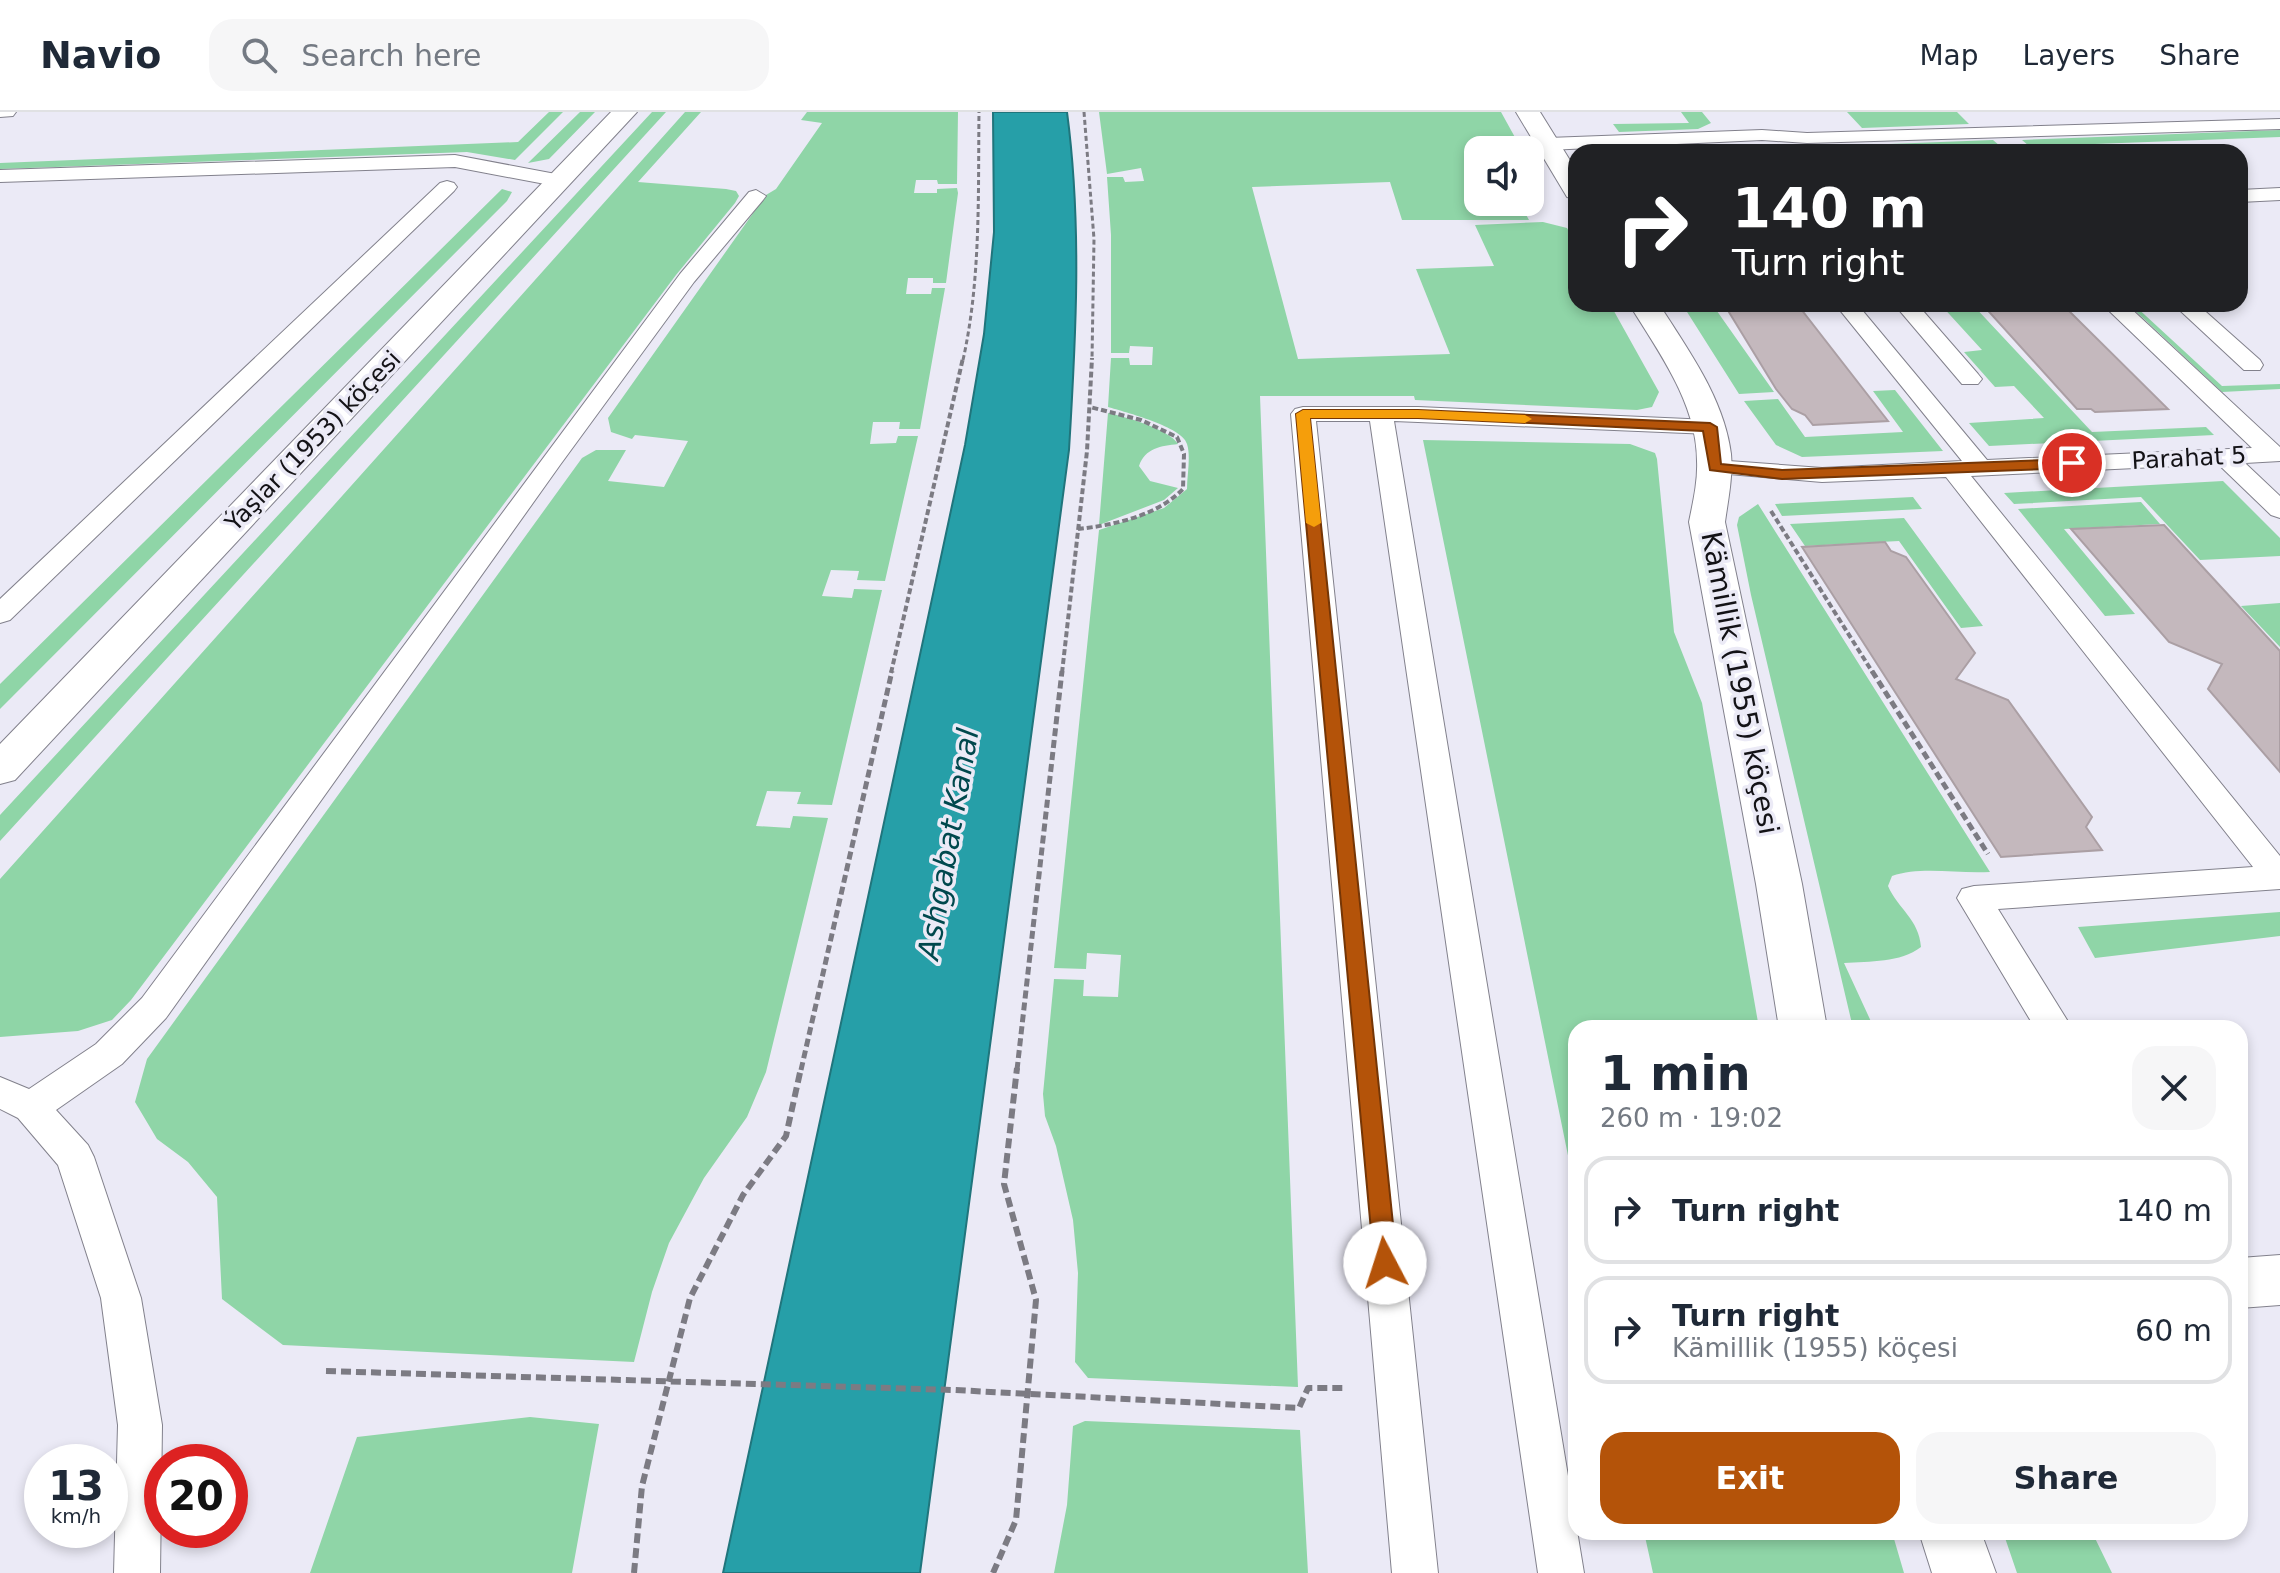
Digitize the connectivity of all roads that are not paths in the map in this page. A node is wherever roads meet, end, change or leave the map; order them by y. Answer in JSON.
{"nodes":[{"id":1,"x":0,"y":112,"type":"edge"},
{"id":2,"x":7,"y":112,"type":"edge"},
{"id":3,"x":625,"y":112,"type":"edge"},
{"id":4,"x":1528,"y":112,"type":"edge"},
{"id":5,"x":1742,"y":112,"type":"edge"},
{"id":6,"x":2003,"y":112,"type":"edge"},
{"id":7,"x":2280,"y":124,"type":"edge"},
{"id":8,"x":2025,"y":131,"type":"junction"},
{"id":9,"x":2000,"y":132,"type":"junction"},
{"id":10,"x":1762,"y":135,"type":"junction"},
{"id":11,"x":1548,"y":144,"type":"junction"},
{"id":12,"x":2014,"y":144,"type":"edge"},
{"id":13,"x":0,"y":176,"type":"edge"},
{"id":14,"x":1568,"y":178,"type":"edge"},
{"id":15,"x":561,"y":181,"type":"junction"},
{"id":16,"x":447,"y":187,"type":"dead end"},
{"id":17,"x":2280,"y":194,"type":"edge"},
{"id":18,"x":2250,"y":195,"type":"edge"},
{"id":19,"x":756,"y":196,"type":"dead end"},
{"id":20,"x":2280,"y":211,"type":"edge"},
{"id":21,"x":1649,"y":312,"type":"edge"},
{"id":22,"x":1852,"y":312,"type":"edge"},
{"id":23,"x":1912,"y":312,"type":"edge"},
{"id":24,"x":2122,"y":312,"type":"edge"},
{"id":25,"x":2193,"y":312,"type":"edge"},
{"id":26,"x":2252,"y":365,"type":"dead end"},
{"id":27,"x":1970,"y":379,"type":"dead end"},
{"id":28,"x":1381,"y":414,"type":"junction"},
{"id":29,"x":1710,"y":427,"type":"junction"},
{"id":30,"x":2276,"y":454,"type":"edge"},
{"id":31,"x":2224,"y":456,"type":"junction"},
{"id":32,"x":1715,"y":467,"type":"junction"},
{"id":33,"x":1967,"y":468,"type":"junction"},
{"id":34,"x":2280,"y":510,"type":"edge"},
{"id":35,"x":0,"y":614,"type":"edge"},
{"id":36,"x":0,"y":770,"type":"edge"},
{"id":37,"x":2280,"y":877,"type":"edge"},
{"id":38,"x":1802,"y":1020,"type":"edge"},
{"id":39,"x":2049,"y":1020,"type":"edge"},
{"id":40,"x":15,"y":1100,"type":"edge"},
{"id":41,"x":1953,"y":1540,"type":"edge"},
{"id":42,"x":137,"y":1573,"type":"edge"},
{"id":43,"x":1415,"y":1573,"type":"edge"},
{"id":44,"x":1561,"y":1573,"type":"edge"},
{"id":45,"x":1964,"y":1573,"type":"edge"}],
"edges":[{"from":1,"to":2,"type":"lane"},
{"from":3,"to":15,"type":"street","name":"Ýaşlar (1953) köçesi"},
{"from":4,"to":11,"type":"street"},
{"from":5,"to":10,"type":"lane"},
{"from":6,"to":8,"type":"lane"},
{"from":7,"to":8,"type":"lane"},
{"from":8,"to":9,"type":"lane"},
{"from":9,"to":10,"type":"lane"},
{"from":9,"to":12,"type":"lane"},
{"from":10,"to":11,"type":"lane"},
{"from":11,"to":14,"type":"street"},
{"from":13,"to":15,"type":"lane"},
{"from":15,"to":36,"type":"street","name":"Ýaşlar (1953) köçesi"},
{"from":16,"to":35,"type":"lane"},
{"from":17,"to":18,"type":"lane"},
{"from":18,"to":20,"type":"lane"},
{"from":19,"to":40,"type":"lane"},
{"from":21,"to":29,"type":"street","name":"Kämillik (1955) köçesi"},
{"from":22,"to":33,"type":"lane"},
{"from":23,"to":27,"type":"lane"},
{"from":24,"to":30,"type":"lane"},
{"from":25,"to":26,"type":"lane"},
{"from":28,"to":29,"type":"lane"},
{"from":28,"to":43,"type":"lane"},
{"from":28,"to":44,"type":"lane"},
{"from":29,"to":32,"type":"street","name":"Kämillik (1955) köçesi"},
{"from":30,"to":31,"type":"lane","name":"Parahat 5"},
{"from":31,"to":33,"type":"lane","name":"Parahat 5"},
{"from":31,"to":34,"type":"lane"},
{"from":32,"to":33,"type":"lane","name":"Parahat 5"},
{"from":32,"to":38,"type":"street","name":"Kämillik (1955) köçesi"},
{"from":33,"to":37,"type":"lane"},
{"from":37,"to":39,"type":"lane"},
{"from":40,"to":42,"type":"lane"},
{"from":41,"to":45,"type":"street"}]}
